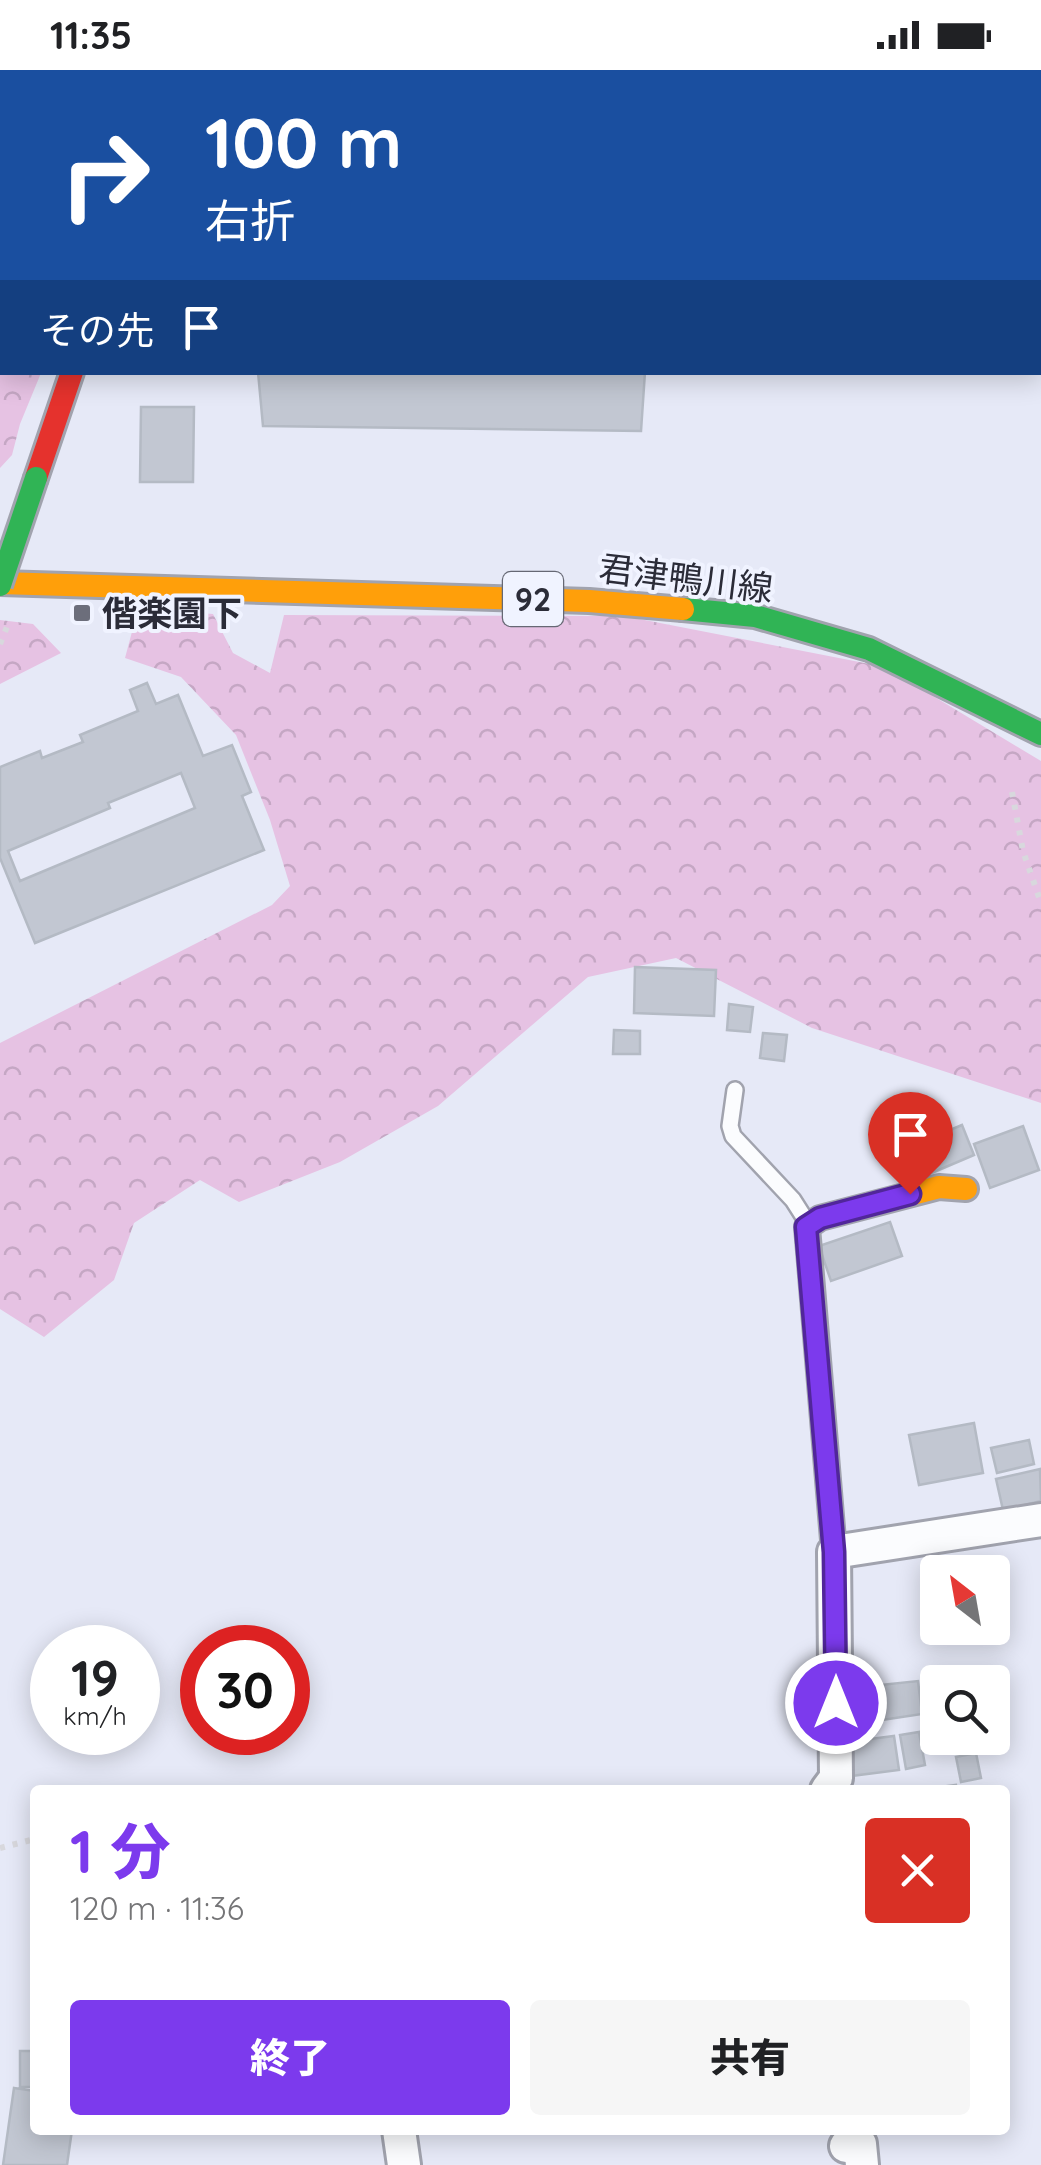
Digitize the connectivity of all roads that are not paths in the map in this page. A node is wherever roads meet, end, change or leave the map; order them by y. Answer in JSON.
{"nodes":[{"id":1,"x":71,"y":375,"type":"edge"},
{"id":2,"x":0,"y":584,"type":"edge"},
{"id":3,"x":1041,"y":734,"type":"edge"},
{"id":4,"x":735,"y":1090,"type":"dead end"},
{"id":5,"x":966,"y":1189,"type":"dead end"},
{"id":6,"x":809,"y":1224,"type":"junction"},
{"id":7,"x":1041,"y":1520,"type":"edge"},
{"id":8,"x":834,"y":1552,"type":"junction"},
{"id":9,"x":831,"y":1785,"type":"edge"},
{"id":10,"x":400,"y":2135,"type":"edge"},
{"id":11,"x":404,"y":2165,"type":"edge"}],
"edges":[{"from":1,"to":2,"type":"main road","bridge":true},
{"from":2,"to":3,"type":"main road","name":"君津鴨川線","number":"92"},
{"from":4,"to":6,"type":"lane"},
{"from":5,"to":6,"type":"main road"},
{"from":6,"to":8,"type":"main road"},
{"from":7,"to":8,"type":"street"},
{"from":8,"to":9,"type":"street"},
{"from":10,"to":11,"type":"street"}]}
